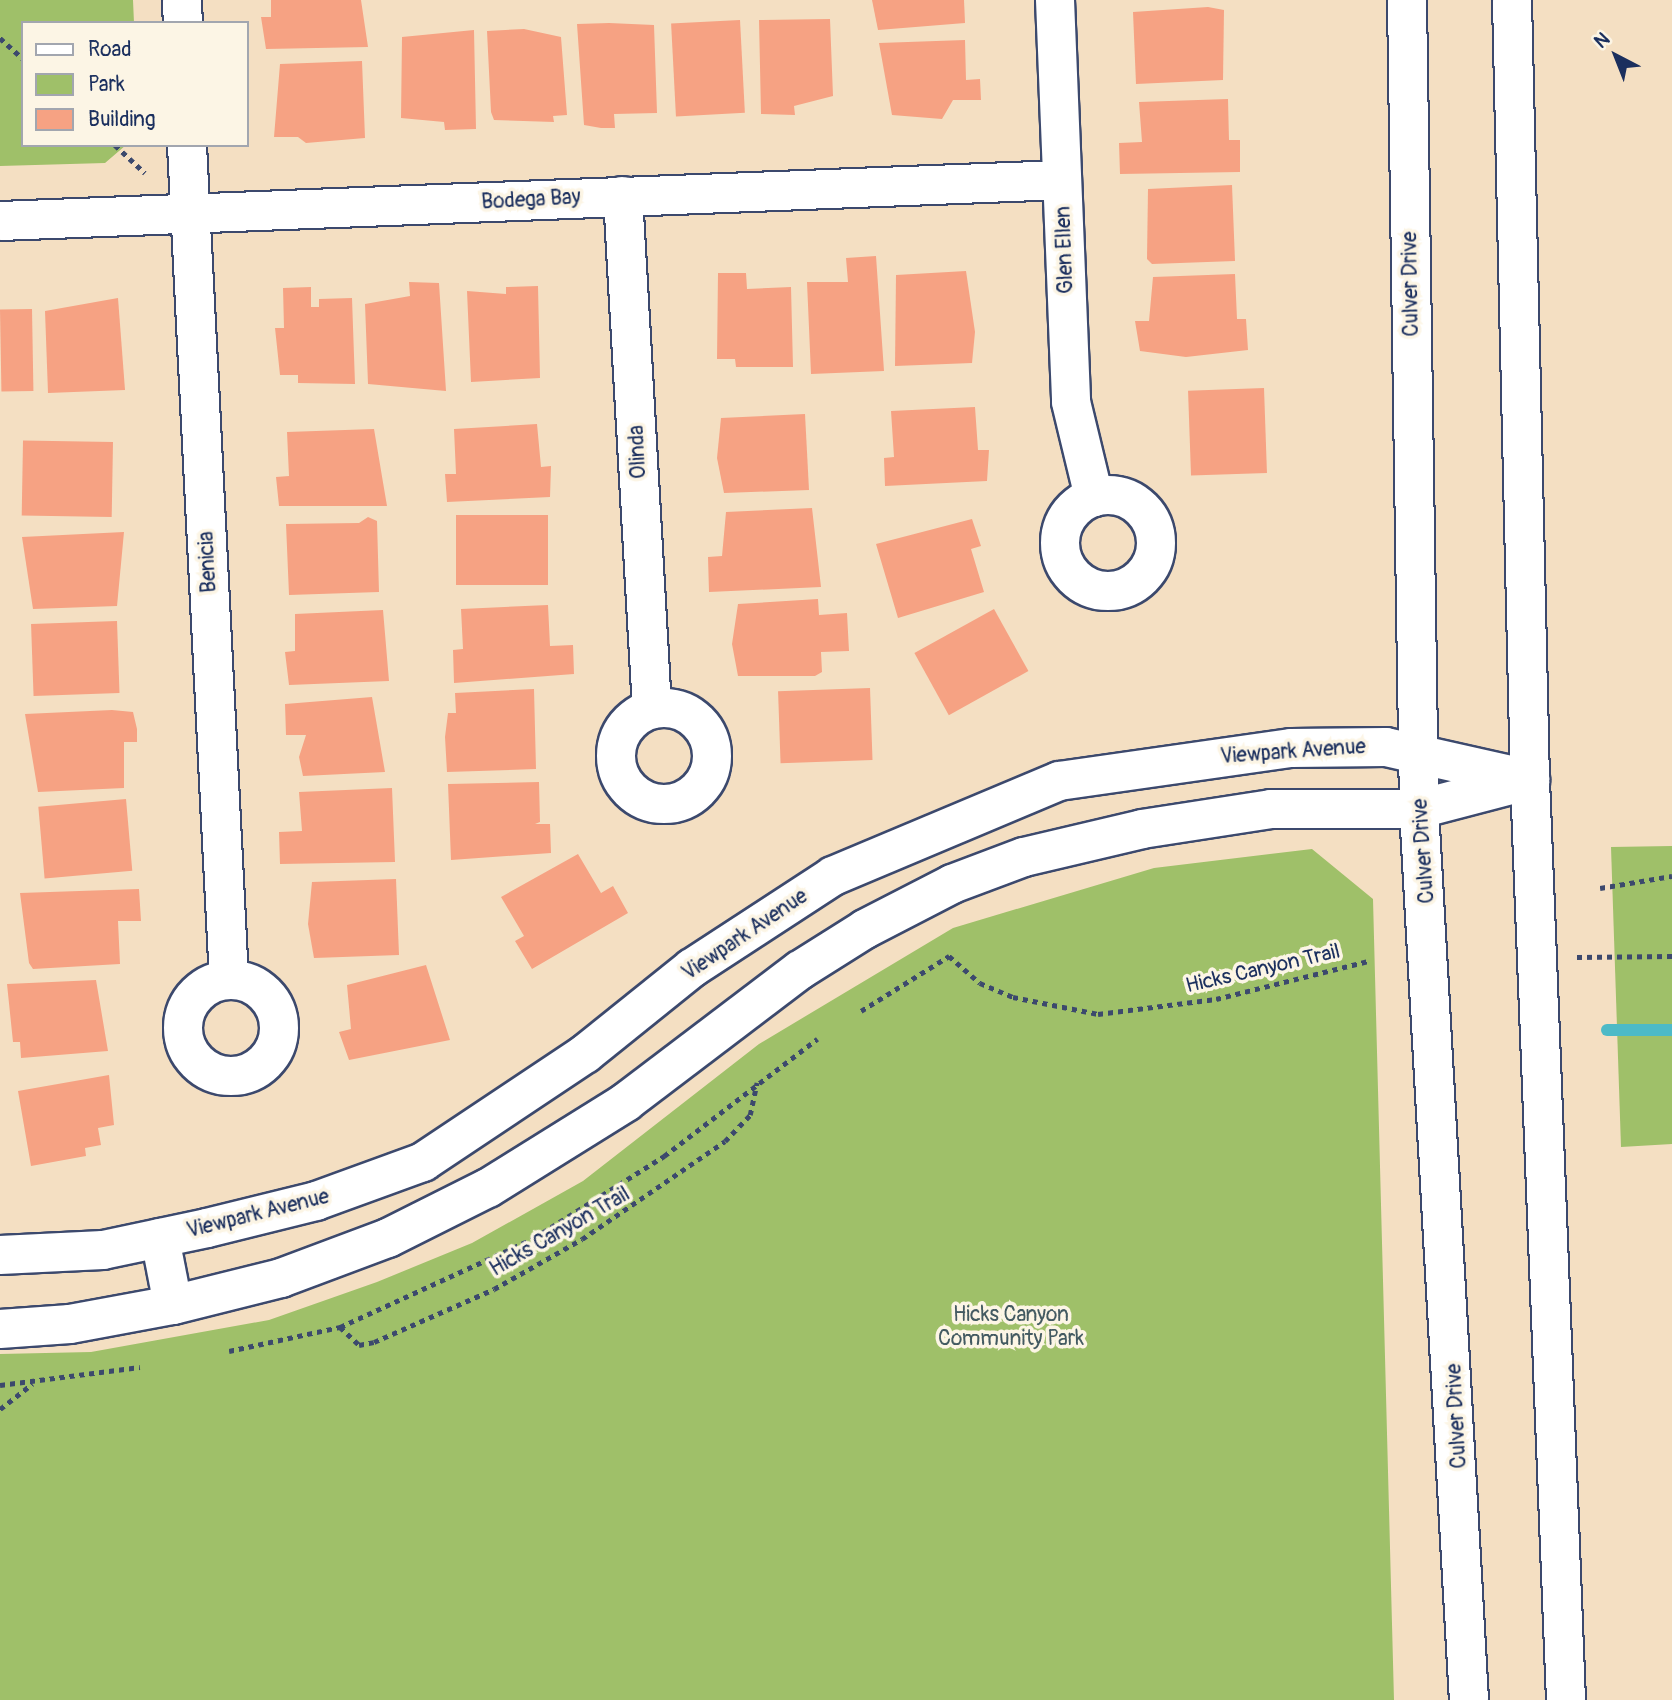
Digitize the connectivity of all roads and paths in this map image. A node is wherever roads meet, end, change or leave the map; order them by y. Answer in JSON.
{"nodes":[{"id":1,"x":182,"y":0,"type":"edge"},
{"id":2,"x":1055,"y":0,"type":"edge"},
{"id":3,"x":1406,"y":0,"type":"edge"},
{"id":4,"x":1511,"y":0,"type":"edge"},
{"id":5,"x":183,"y":21,"type":"edge"},
{"id":6,"x":0,"y":38,"type":"edge"},
{"id":7,"x":21,"y":57,"type":"edge"},
{"id":8,"x":187,"y":147,"type":"edge"},
{"id":9,"x":1062,"y":180,"type":"junction"},
{"id":10,"x":623,"y":196,"type":"junction"},
{"id":11,"x":190,"y":215,"type":"junction"},
{"id":12,"x":0,"y":221,"type":"edge"},
{"id":13,"x":1094,"y":497,"type":"dead end"},
{"id":14,"x":652,"y":709,"type":"dead end"},
{"id":15,"x":1420,"y":750,"type":"junction"},
{"id":16,"x":1530,"y":780,"type":"junction"},
{"id":17,"x":1419,"y":809,"type":"junction"},
{"id":18,"x":1672,"y":876,"type":"edge"},
{"id":19,"x":1600,"y":888,"type":"dead end"},
{"id":20,"x":1672,"y":956,"type":"edge"},
{"id":21,"x":1537,"y":958,"type":"junction"},
{"id":22,"x":1368,"y":961,"type":"dead end"},
{"id":23,"x":229,"y":979,"type":"dead end"},
{"id":24,"x":861,"y":1011,"type":"dead end"},
{"id":25,"x":817,"y":1039,"type":"dead end"},
{"id":26,"x":757,"y":1083,"type":"junction"},
{"id":27,"x":160,"y":1238,"type":"junction"},
{"id":28,"x":0,"y":1255,"type":"edge"},
{"id":29,"x":173,"y":1305,"type":"junction"},
{"id":30,"x":341,"y":1327,"type":"junction"},
{"id":31,"x":0,"y":1329,"type":"edge"},
{"id":32,"x":229,"y":1351,"type":"dead end"},
{"id":33,"x":140,"y":1367,"type":"dead end"},
{"id":34,"x":34,"y":1383,"type":"junction"},
{"id":35,"x":0,"y":1385,"type":"edge"},
{"id":36,"x":0,"y":1409,"type":"edge"},
{"id":37,"x":1469,"y":1700,"type":"edge"},
{"id":38,"x":1566,"y":1700,"type":"edge"}],
"edges":[{"from":1,"to":5,"type":"street"},
{"from":2,"to":9,"type":"street","name":"Glen Ellen"},
{"from":3,"to":15,"type":"street","name":"Culver Drive"},
{"from":4,"to":16,"type":"street"},
{"from":6,"to":7,"type":"path"},
{"from":8,"to":11,"type":"street","name":"Benicia"},
{"from":9,"to":10,"type":"street","name":"Bodega Bay"},
{"from":9,"to":13,"type":"street","name":"Glen Ellen"},
{"from":10,"to":11,"type":"street","name":"Bodega Bay"},
{"from":10,"to":14,"type":"street","name":"Olinda"},
{"from":11,"to":12,"type":"street","name":"Bodega Bay"},
{"from":11,"to":23,"type":"street","name":"Benicia"},
{"from":15,"to":16,"type":"street","name":"Viewpark Avenue"},
{"from":15,"to":17,"type":"street","name":"Culver Drive"},
{"from":15,"to":27,"type":"street","name":"Viewpark Avenue"},
{"from":16,"to":17,"type":"street"},
{"from":16,"to":21,"type":"street"},
{"from":17,"to":29,"type":"street"},
{"from":17,"to":37,"type":"street","name":"Culver Drive"},
{"from":18,"to":19,"type":"path"},
{"from":20,"to":21,"type":"path"},
{"from":21,"to":38,"type":"street"},
{"from":22,"to":24,"type":"path","name":"Hicks Canyon Trail"},
{"from":25,"to":26,"type":"path","name":"Hicks Canyon Trail"},
{"from":26,"to":30,"type":"path","name":"Hicks Canyon Trail"},
{"from":26,"to":30,"type":"path","name":"Hicks Canyon Trail"},
{"from":27,"to":28,"type":"street","name":"Viewpark Avenue"},
{"from":27,"to":29,"type":"street"},
{"from":29,"to":31,"type":"street"},
{"from":30,"to":32,"type":"path","name":"Hicks Canyon Trail"},
{"from":33,"to":34,"type":"path"},
{"from":34,"to":35,"type":"path"},
{"from":34,"to":36,"type":"path"}]}
